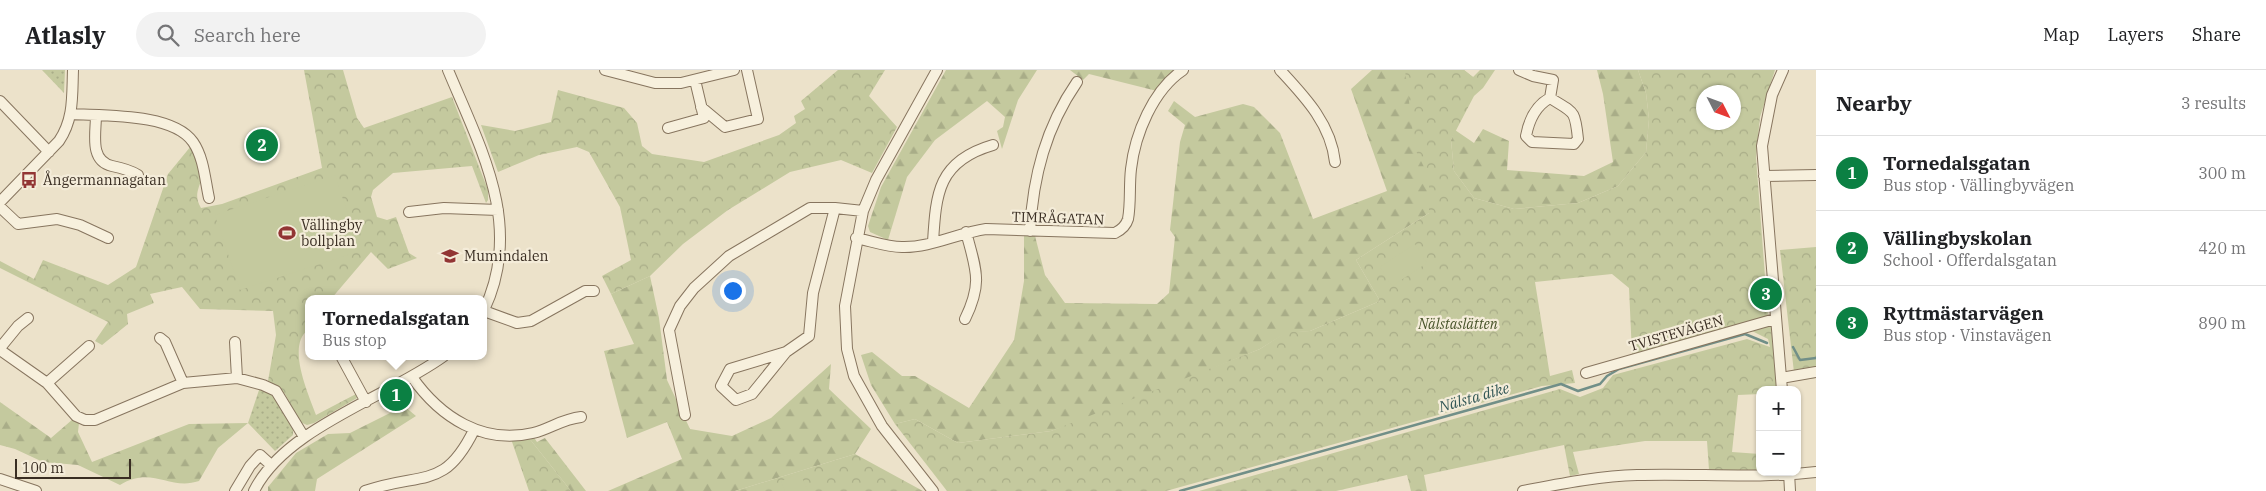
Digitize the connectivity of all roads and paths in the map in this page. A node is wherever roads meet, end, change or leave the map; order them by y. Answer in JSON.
{"nodes":[{"id":1,"x":73,"y":70,"type":"edge"},
{"id":2,"x":448,"y":70,"type":"edge"},
{"id":3,"x":605,"y":70,"type":"edge"},
{"id":4,"x":734,"y":70,"type":"edge"},
{"id":5,"x":747,"y":70,"type":"edge"},
{"id":6,"x":937,"y":70,"type":"edge"},
{"id":7,"x":1183,"y":70,"type":"edge"},
{"id":8,"x":1280,"y":70,"type":"edge"},
{"id":9,"x":1519,"y":70,"type":"edge"},
{"id":10,"x":1783,"y":70,"type":"edge"},
{"id":11,"x":695,"y":80,"type":"junction"},
{"id":12,"x":1077,"y":82,"type":"dead end"},
{"id":13,"x":1550,"y":98,"type":"junction"},
{"id":14,"x":0,"y":101,"type":"edge"},
{"id":15,"x":701,"y":107,"type":"junction"},
{"id":16,"x":72,"y":114,"type":"junction"},
{"id":17,"x":96,"y":115,"type":"junction"},
{"id":18,"x":668,"y":128,"type":"dead end"},
{"id":19,"x":992,"y":145,"type":"dead end"},
{"id":20,"x":49,"y":152,"type":"junction"},
{"id":21,"x":1335,"y":162,"type":"dead end"},
{"id":22,"x":1816,"y":175,"type":"edge"},
{"id":23,"x":138,"y":176,"type":"dead end"},
{"id":24,"x":1764,"y":176,"type":"junction"},
{"id":25,"x":209,"y":198,"type":"dead end"},
{"id":26,"x":0,"y":202,"type":"edge"},
{"id":27,"x":0,"y":207,"type":"edge"},
{"id":28,"x":835,"y":208,"type":"junction"},
{"id":29,"x":498,"y":210,"type":"junction"},
{"id":30,"x":863,"y":211,"type":"junction"},
{"id":31,"x":409,"y":212,"type":"dead end"},
{"id":32,"x":1030,"y":230,"type":"junction"},
{"id":33,"x":966,"y":232,"type":"junction"},
{"id":34,"x":108,"y":238,"type":"dead end"},
{"id":35,"x":856,"y":238,"type":"junction"},
{"id":36,"x":933,"y":242,"type":"junction"},
{"id":37,"x":594,"y":291,"type":"dead end"},
{"id":38,"x":487,"y":303,"type":"edge"},
{"id":39,"x":487,"y":311,"type":"edge"},
{"id":40,"x":28,"y":318,"type":"dead end"},
{"id":41,"x":965,"y":319,"type":"dead end"},
{"id":42,"x":1775,"y":319,"type":"junction"},
{"id":43,"x":160,"y":338,"type":"dead end"},
{"id":44,"x":235,"y":342,"type":"dead end"},
{"id":45,"x":89,"y":346,"type":"dead end"},
{"id":46,"x":0,"y":349,"type":"edge"},
{"id":47,"x":786,"y":352,"type":"junction"},
{"id":48,"x":343,"y":360,"type":"edge"},
{"id":49,"x":438,"y":360,"type":"edge"},
{"id":50,"x":1816,"y":372,"type":"edge"},
{"id":51,"x":1586,"y":373,"type":"dead end"},
{"id":52,"x":412,"y":377,"type":"junction"},
{"id":53,"x":237,"y":378,"type":"junction"},
{"id":54,"x":1781,"y":378,"type":"junction"},
{"id":55,"x":47,"y":383,"type":"junction"},
{"id":56,"x":183,"y":383,"type":"junction"},
{"id":57,"x":1782,"y":386,"type":"edge"},
{"id":58,"x":366,"y":402,"type":"junction"},
{"id":59,"x":685,"y":414,"type":"dead end"},
{"id":60,"x":581,"y":416,"type":"dead end"},
{"id":61,"x":474,"y":430,"type":"junction"},
{"id":62,"x":304,"y":437,"type":"junction"},
{"id":63,"x":271,"y":465,"type":"junction"},
{"id":64,"x":1816,"y":472,"type":"edge"},
{"id":65,"x":1801,"y":473,"type":"edge"},
{"id":66,"x":1756,"y":474,"type":"edge"},
{"id":67,"x":1789,"y":476,"type":"edge"},
{"id":68,"x":0,"y":479,"type":"edge"},
{"id":69,"x":23,"y":489,"type":"edge"},
{"id":70,"x":366,"y":490,"type":"edge"},
{"id":71,"x":36,"y":491,"type":"edge"},
{"id":72,"x":235,"y":491,"type":"edge"},
{"id":73,"x":254,"y":491,"type":"edge"},
{"id":74,"x":933,"y":491,"type":"edge"},
{"id":75,"x":1523,"y":491,"type":"edge"},
{"id":76,"x":1790,"y":491,"type":"edge"}],
"edges":[{"from":1,"to":16,"type":"street"},
{"from":2,"to":29,"type":"street"},
{"from":3,"to":11,"type":"street"},
{"from":4,"to":11,"type":"street"},
{"from":5,"to":15,"type":"street"},
{"from":6,"to":30,"type":"street"},
{"from":7,"to":32,"type":"street","name":"TIMRÅGATAN"},
{"from":8,"to":21,"type":"street"},
{"from":9,"to":13,"type":"street"},
{"from":10,"to":24,"type":"street"},
{"from":11,"to":15,"type":"street"},
{"from":12,"to":32,"type":"street"},
{"from":13,"to":13,"type":"street"},
{"from":14,"to":20,"type":"street"},
{"from":15,"to":18,"type":"street"},
{"from":16,"to":17,"type":"street"},
{"from":16,"to":20,"type":"street"},
{"from":17,"to":23,"type":"street"},
{"from":17,"to":25,"type":"street"},
{"from":19,"to":36,"type":"street"},
{"from":20,"to":26,"type":"street"},
{"from":22,"to":24,"type":"street"},
{"from":24,"to":42,"type":"street"},
{"from":27,"to":34,"type":"street"},
{"from":28,"to":30,"type":"street"},
{"from":28,"to":47,"type":"street"},
{"from":28,"to":59,"type":"street"},
{"from":29,"to":31,"type":"street"},
{"from":29,"to":38,"type":"street"},
{"from":30,"to":35,"type":"street"},
{"from":32,"to":33,"type":"street","name":"TIMRÅGATAN"},
{"from":33,"to":36,"type":"street","name":"TIMRÅGATAN"},
{"from":33,"to":41,"type":"street"},
{"from":35,"to":36,"type":"street","name":"TIMRÅGATAN"},
{"from":35,"to":74,"type":"street"},
{"from":37,"to":39,"type":"street"},
{"from":40,"to":46,"type":"street"},
{"from":42,"to":51,"type":"street","name":"TVISTEVÄGEN"},
{"from":42,"to":54,"type":"street"},
{"from":43,"to":56,"type":"street"},
{"from":44,"to":53,"type":"street"},
{"from":45,"to":55,"type":"street"},
{"from":46,"to":55,"type":"street"},
{"from":47,"to":47,"type":"street"},
{"from":48,"to":58,"type":"street"},
{"from":49,"to":52,"type":"street"},
{"from":50,"to":54,"type":"street"},
{"from":52,"to":58,"type":"street"},
{"from":52,"to":61,"type":"street"},
{"from":53,"to":56,"type":"street"},
{"from":53,"to":62,"type":"street"},
{"from":54,"to":57,"type":"street"},
{"from":55,"to":56,"type":"street"},
{"from":58,"to":62,"type":"street"},
{"from":60,"to":61,"type":"street"},
{"from":61,"to":70,"type":"street"},
{"from":62,"to":63,"type":"street"},
{"from":63,"to":72,"type":"street"},
{"from":63,"to":73,"type":"street"},
{"from":64,"to":65,"type":"street"},
{"from":66,"to":75,"type":"street"},
{"from":67,"to":76,"type":"street"},
{"from":68,"to":69,"type":"street"},
{"from":69,"to":71,"type":"street"}]}
